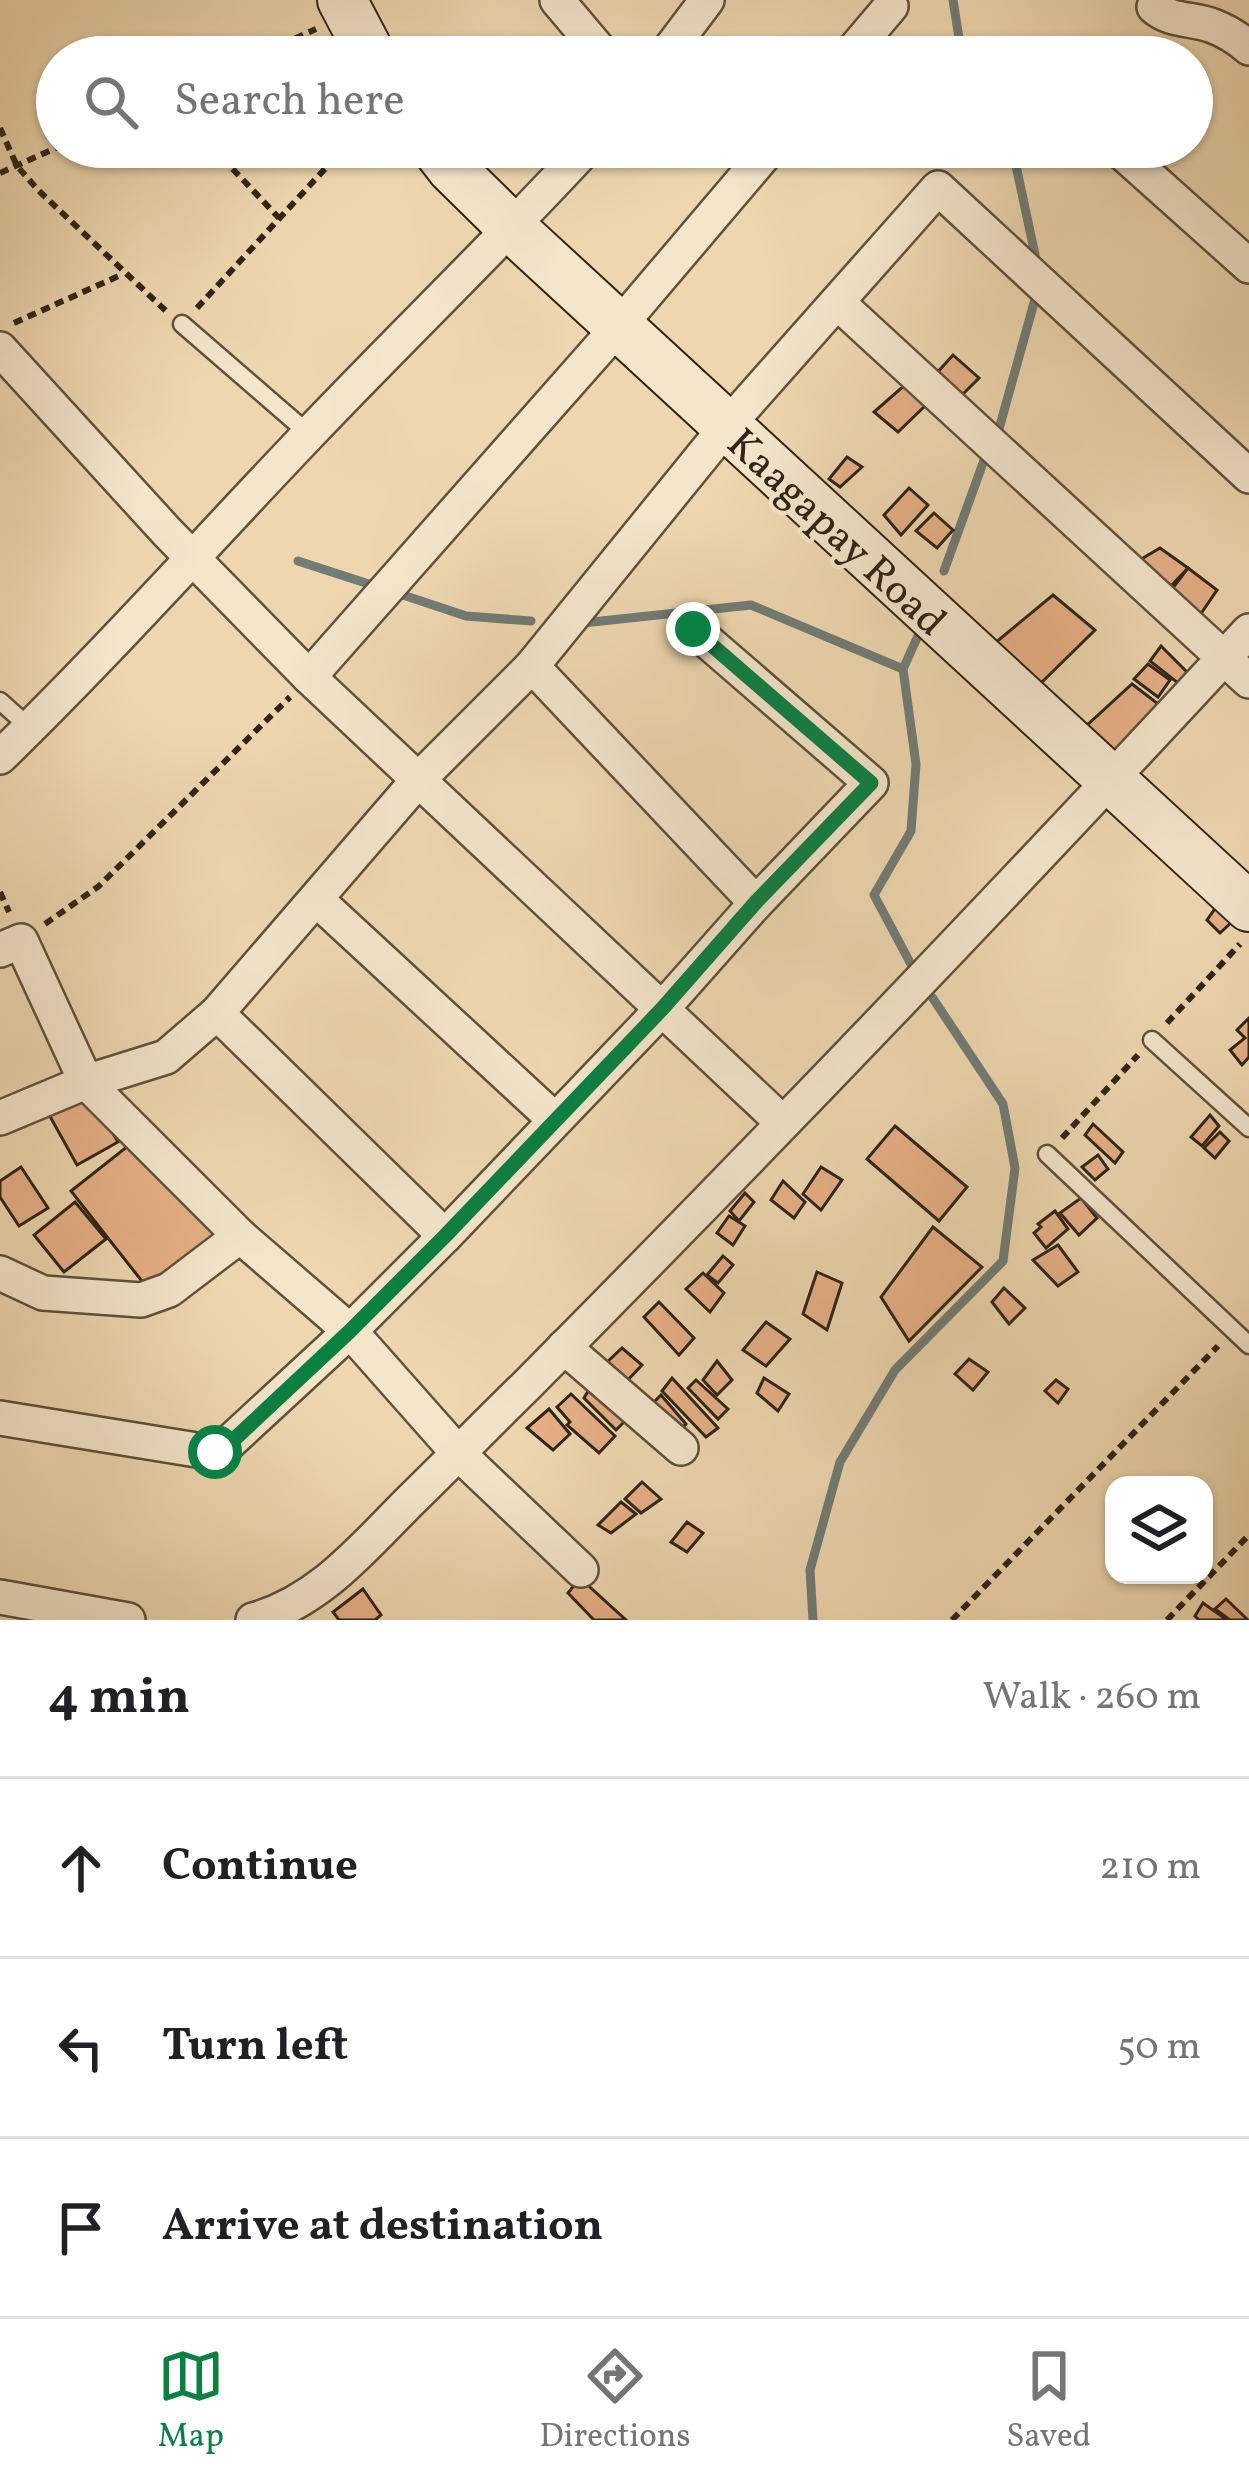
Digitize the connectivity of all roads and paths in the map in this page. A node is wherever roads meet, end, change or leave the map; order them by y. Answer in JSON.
{"nodes":[{"id":1,"x":557,"y":0,"type":"edge"},
{"id":2,"x":707,"y":0,"type":"edge"},
{"id":3,"x":891,"y":6,"type":"dead end"},
{"id":4,"x":345,"y":7,"type":"edge"},
{"id":5,"x":1154,"y":7,"type":"dead end"},
{"id":6,"x":292,"y":36,"type":"edge"},
{"id":7,"x":361,"y":36,"type":"edge"},
{"id":8,"x":587,"y":36,"type":"edge"},
{"id":9,"x":680,"y":36,"type":"edge"},
{"id":10,"x":866,"y":36,"type":"edge"},
{"id":11,"x":1249,"y":48,"type":"edge"},
{"id":12,"x":0,"y":128,"type":"edge"},
{"id":13,"x":36,"y":157,"type":"edge"},
{"id":14,"x":17,"y":166,"type":"junction"},
{"id":15,"x":232,"y":168,"type":"edge"},
{"id":16,"x":326,"y":168,"type":"edge"},
{"id":17,"x":451,"y":168,"type":"edge"},
{"id":18,"x":568,"y":168,"type":"edge"},
{"id":19,"x":753,"y":168,"type":"edge"},
{"id":20,"x":1139,"y":168,"type":"edge"},
{"id":21,"x":0,"y":173,"type":"edge"},
{"id":22,"x":280,"y":218,"type":"junction"},
{"id":23,"x":512,"y":228,"type":"junction"},
{"id":24,"x":1249,"y":266,"type":"edge"},
{"id":25,"x":124,"y":273,"type":"junction"},
{"id":26,"x":837,"y":302,"type":"junction"},
{"id":27,"x":182,"y":324,"type":"junction"},
{"id":28,"x":620,"y":326,"type":"junction"},
{"id":29,"x":0,"y":329,"type":"edge"},
{"id":30,"x":0,"y":349,"type":"edge"},
{"id":31,"x":726,"y":427,"type":"junction"},
{"id":32,"x":308,"y":434,"type":"junction"},
{"id":33,"x":1249,"y":476,"type":"edge"},
{"id":34,"x":193,"y":560,"type":"junction"},
{"id":35,"x":693,"y":629,"type":"dead end"},
{"id":36,"x":1249,"y":632,"type":"edge"},
{"id":37,"x":532,"y":666,"type":"junction"},
{"id":38,"x":1236,"y":670,"type":"edge"},
{"id":39,"x":310,"y":677,"type":"junction"},
{"id":40,"x":0,"y":701,"type":"edge"},
{"id":41,"x":30,"y":728,"type":"junction"},
{"id":42,"x":0,"y":757,"type":"edge"},
{"id":43,"x":419,"y":779,"type":"junction"},
{"id":44,"x":1111,"y":782,"type":"junction"},
{"id":45,"x":316,"y":899,"type":"junction"},
{"id":46,"x":756,"y":902,"type":"junction"},
{"id":47,"x":1249,"y":907,"type":"edge"},
{"id":48,"x":10,"y":946,"type":"edge"},
{"id":49,"x":662,"y":1009,"type":"junction"},
{"id":50,"x":217,"y":1013,"type":"junction"},
{"id":51,"x":1152,"y":1040,"type":"dead end"},
{"id":52,"x":86,"y":1082,"type":"junction"},
{"id":53,"x":0,"y":1118,"type":"edge"},
{"id":54,"x":555,"y":1120,"type":"junction"},
{"id":55,"x":783,"y":1123,"type":"junction"},
{"id":56,"x":1249,"y":1128,"type":"edge"},
{"id":57,"x":1047,"y":1154,"type":"dead end"},
{"id":58,"x":240,"y":1236,"type":"junction"},
{"id":59,"x":445,"y":1236,"type":"junction"},
{"id":60,"x":0,"y":1273,"type":"edge"},
{"id":61,"x":1249,"y":1314,"type":"edge"},
{"id":62,"x":350,"y":1331,"type":"junction"},
{"id":63,"x":1233,"y":1331,"type":"junction"},
{"id":64,"x":1249,"y":1345,"type":"edge"},
{"id":65,"x":564,"y":1347,"type":"junction"},
{"id":66,"x":0,"y":1418,"type":"edge"},
{"id":67,"x":681,"y":1448,"type":"dead end"},
{"id":68,"x":458,"y":1453,"type":"junction"},
{"id":69,"x":1249,"y":1535,"type":"edge"},
{"id":70,"x":581,"y":1570,"type":"dead end"},
{"id":71,"x":10,"y":1606,"type":"edge"},
{"id":72,"x":128,"y":1620,"type":"edge"},
{"id":73,"x":253,"y":1620,"type":"edge"},
{"id":74,"x":952,"y":1620,"type":"edge"},
{"id":75,"x":1167,"y":1620,"type":"edge"}],
"edges":[{"from":1,"to":8,"type":"street"},
{"from":2,"to":9,"type":"street"},
{"from":3,"to":10,"type":"street"},
{"from":4,"to":6,"type":"path"},
{"from":4,"to":7,"type":"street"},
{"from":5,"to":11,"type":"street"},
{"from":12,"to":14,"type":"path"},
{"from":13,"to":14,"type":"path"},
{"from":14,"to":21,"type":"path"},
{"from":14,"to":25,"type":"path"},
{"from":15,"to":22,"type":"path"},
{"from":16,"to":22,"type":"path"},
{"from":17,"to":23,"type":"street","name":"Kaagapay Road"},
{"from":18,"to":23,"type":"street"},
{"from":19,"to":28,"type":"street"},
{"from":20,"to":24,"type":"street"},
{"from":22,"to":27,"type":"path"},
{"from":23,"to":28,"type":"street","name":"Kaagapay Road"},
{"from":23,"to":32,"type":"street"},
{"from":25,"to":27,"type":"path"},
{"from":25,"to":29,"type":"path"},
{"from":26,"to":31,"type":"street"},
{"from":26,"to":33,"type":"street"},
{"from":26,"to":38,"type":"street"},
{"from":27,"to":32,"type":"lane"},
{"from":28,"to":31,"type":"street","name":"Kaagapay Road"},
{"from":28,"to":39,"type":"street"},
{"from":30,"to":34,"type":"street"},
{"from":31,"to":37,"type":"street"},
{"from":31,"to":44,"type":"street","name":"Kaagapay Road"},
{"from":32,"to":34,"type":"street"},
{"from":34,"to":39,"type":"street"},
{"from":34,"to":41,"type":"street"},
{"from":35,"to":46,"type":"street"},
{"from":36,"to":38,"type":"street"},
{"from":37,"to":43,"type":"street"},
{"from":37,"to":46,"type":"street"},
{"from":38,"to":44,"type":"street"},
{"from":39,"to":43,"type":"street"},
{"from":39,"to":48,"type":"path"},
{"from":40,"to":41,"type":"lane"},
{"from":41,"to":42,"type":"street"},
{"from":43,"to":45,"type":"street"},
{"from":43,"to":49,"type":"street"},
{"from":44,"to":47,"type":"street","name":"Kaagapay Road"},
{"from":44,"to":55,"type":"street"},
{"from":45,"to":50,"type":"street"},
{"from":45,"to":54,"type":"street"},
{"from":46,"to":49,"type":"street"},
{"from":48,"to":52,"type":"street"},
{"from":49,"to":54,"type":"street"},
{"from":49,"to":55,"type":"street"},
{"from":50,"to":52,"type":"street"},
{"from":50,"to":59,"type":"street"},
{"from":51,"to":56,"type":"lane"},
{"from":52,"to":53,"type":"street"},
{"from":52,"to":58,"type":"street"},
{"from":54,"to":59,"type":"street"},
{"from":55,"to":65,"type":"street"},
{"from":57,"to":63,"type":"lane"},
{"from":58,"to":60,"type":"street"},
{"from":58,"to":62,"type":"street"},
{"from":59,"to":62,"type":"street"},
{"from":61,"to":63,"type":"lane"},
{"from":62,"to":66,"type":"street"},
{"from":62,"to":68,"type":"street"},
{"from":63,"to":64,"type":"lane"},
{"from":63,"to":74,"type":"path"},
{"from":65,"to":67,"type":"street"},
{"from":65,"to":68,"type":"street"},
{"from":68,"to":70,"type":"street"},
{"from":68,"to":73,"type":"street"},
{"from":69,"to":75,"type":"path"},
{"from":71,"to":72,"type":"street"}]}
